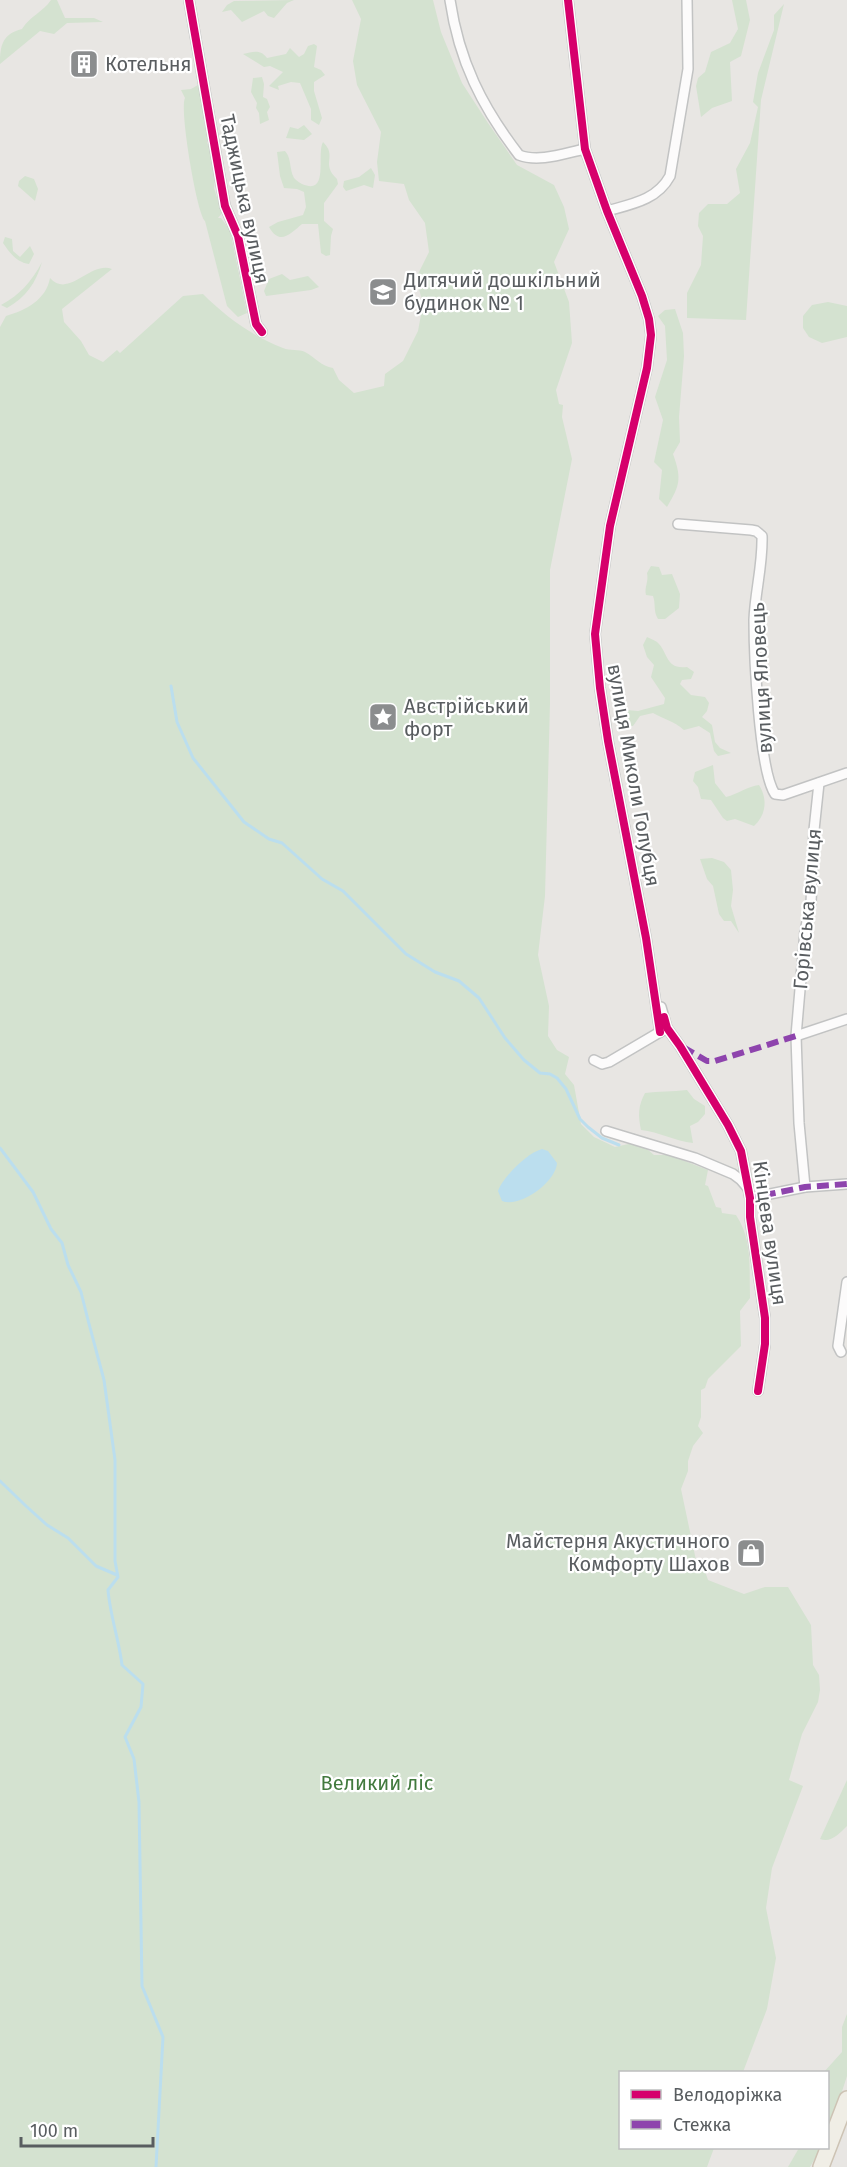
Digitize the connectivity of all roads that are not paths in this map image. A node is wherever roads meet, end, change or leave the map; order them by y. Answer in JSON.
{"nodes":[{"id":1,"x":189,"y":0,"type":"edge"},
{"id":2,"x":450,"y":0,"type":"edge"},
{"id":3,"x":568,"y":0,"type":"edge"},
{"id":4,"x":687,"y":0,"type":"edge"},
{"id":5,"x":585,"y":149,"type":"junction"},
{"id":6,"x":607,"y":211,"type":"junction"},
{"id":7,"x":262,"y":332,"type":"dead end"},
{"id":8,"x":678,"y":524,"type":"dead end"},
{"id":9,"x":847,"y":773,"type":"edge"},
{"id":10,"x":819,"y":783,"type":"junction"},
{"id":11,"x":847,"y":1019,"type":"edge"},
{"id":12,"x":664,"y":1030,"type":"junction"},
{"id":13,"x":795,"y":1036,"type":"junction"},
{"id":14,"x":594,"y":1060,"type":"dead end"},
{"id":15,"x":606,"y":1131,"type":"dead end"},
{"id":16,"x":847,"y":1184,"type":"edge"},
{"id":17,"x":805,"y":1187,"type":"junction"},
{"id":18,"x":750,"y":1198,"type":"junction"},
{"id":19,"x":847,"y":1282,"type":"edge"},
{"id":20,"x":841,"y":1352,"type":"dead end"},
{"id":21,"x":758,"y":1392,"type":"dead end"},
{"id":22,"x":847,"y":2099,"type":"edge"},
{"id":23,"x":829,"y":2146,"type":"edge"},
{"id":24,"x":828,"y":2149,"type":"edge"},
{"id":25,"x":821,"y":2167,"type":"edge"}],
"edges":[{"from":1,"to":7,"type":"street","name":"Таджицька вулиця"},
{"from":2,"to":5,"type":"street"},
{"from":3,"to":5,"type":"street","name":"вулиця Миколи Голубця"},
{"from":4,"to":6,"type":"street"},
{"from":5,"to":6,"type":"street","name":"вулиця Миколи Голубця"},
{"from":6,"to":12,"type":"street","name":"вулиця Миколи Голубця"},
{"from":8,"to":10,"type":"street","name":"вулиця Яловець"},
{"from":9,"to":10,"type":"street","name":"вулиця Яловець"},
{"from":10,"to":13,"type":"street","name":"Горівська вулиця"},
{"from":11,"to":13,"type":"street"},
{"from":12,"to":14,"type":"street"},
{"from":12,"to":18,"type":"street","name":"Кінцева вулиця"},
{"from":13,"to":17,"type":"street","name":"Горівська вулиця"},
{"from":15,"to":18,"type":"street","name":"Кінцева вулиця"},
{"from":16,"to":17,"type":"street"},
{"from":17,"to":18,"type":"street"},
{"from":18,"to":21,"type":"street","name":"Кінцева вулиця"},
{"from":19,"to":20,"type":"street"},
{"from":22,"to":23,"type":"main road"},
{"from":24,"to":25,"type":"main road"}]}
